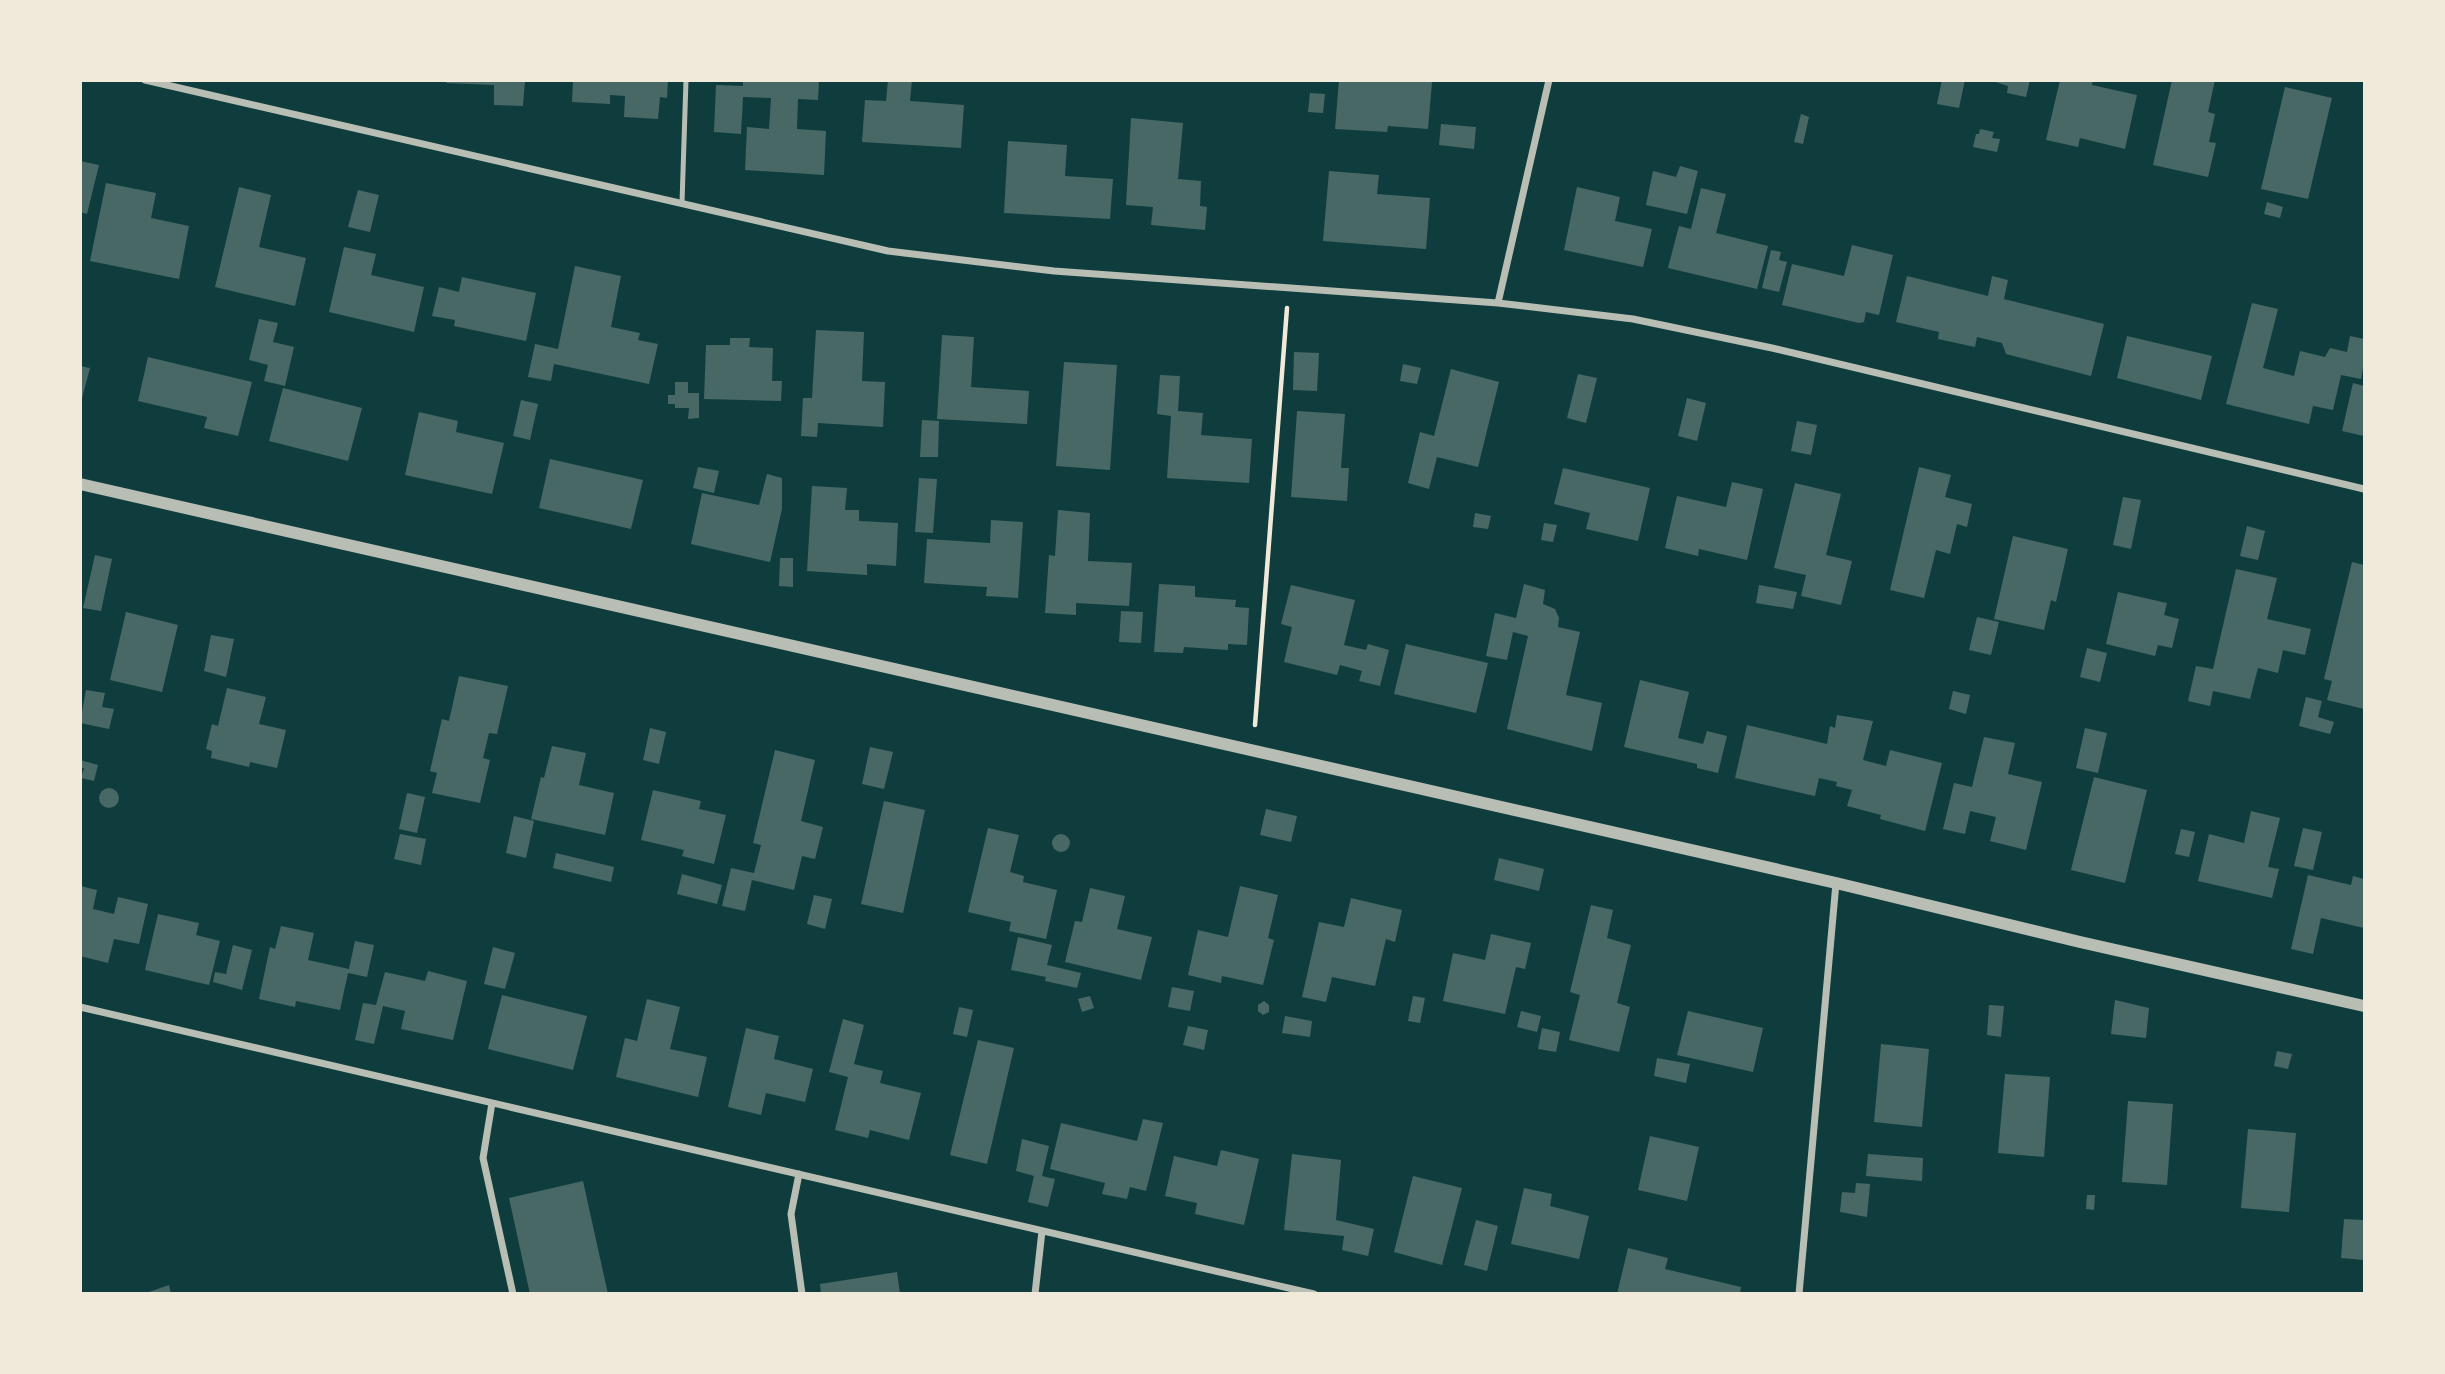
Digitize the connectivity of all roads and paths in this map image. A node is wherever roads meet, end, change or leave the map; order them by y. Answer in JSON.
{"nodes":[{"id":1,"x":145,"y":80,"type":"edge"},
{"id":2,"x":686,"y":80,"type":"edge"},
{"id":3,"x":1549,"y":80,"type":"edge"},
{"id":4,"x":682,"y":203,"type":"junction"},
{"id":5,"x":1288,"y":289,"type":"junction"},
{"id":6,"x":1498,"y":303,"type":"junction"},
{"id":7,"x":80,"y":484,"type":"edge"},
{"id":8,"x":2364,"y":489,"type":"edge"},
{"id":9,"x":1253,"y":750,"type":"junction"},
{"id":10,"x":1836,"y":883,"type":"junction"},
{"id":11,"x":2364,"y":1006,"type":"edge"},
{"id":12,"x":80,"y":1007,"type":"edge"},
{"id":13,"x":492,"y":1103,"type":"junction"},
{"id":14,"x":799,"y":1174,"type":"junction"},
{"id":15,"x":1042,"y":1231,"type":"junction"},
{"id":16,"x":513,"y":1293,"type":"edge"},
{"id":17,"x":803,"y":1293,"type":"edge"},
{"id":18,"x":1035,"y":1293,"type":"edge"},
{"id":19,"x":1314,"y":1293,"type":"edge"},
{"id":20,"x":1798,"y":1293,"type":"edge"}],
"edges":[{"from":1,"to":4,"type":"street"},
{"from":2,"to":4,"type":"lane"},
{"from":3,"to":6,"type":"street"},
{"from":4,"to":5,"type":"street"},
{"from":5,"to":6,"type":"street"},
{"from":5,"to":9,"type":"path"},
{"from":6,"to":8,"type":"street"},
{"from":7,"to":9,"type":"street"},
{"from":9,"to":10,"type":"street"},
{"from":10,"to":11,"type":"street"},
{"from":10,"to":20,"type":"street"},
{"from":12,"to":13,"type":"street"},
{"from":13,"to":14,"type":"street"},
{"from":13,"to":16,"type":"street"},
{"from":14,"to":15,"type":"street"},
{"from":14,"to":17,"type":"street"},
{"from":15,"to":18,"type":"street"},
{"from":15,"to":19,"type":"street"}]}
